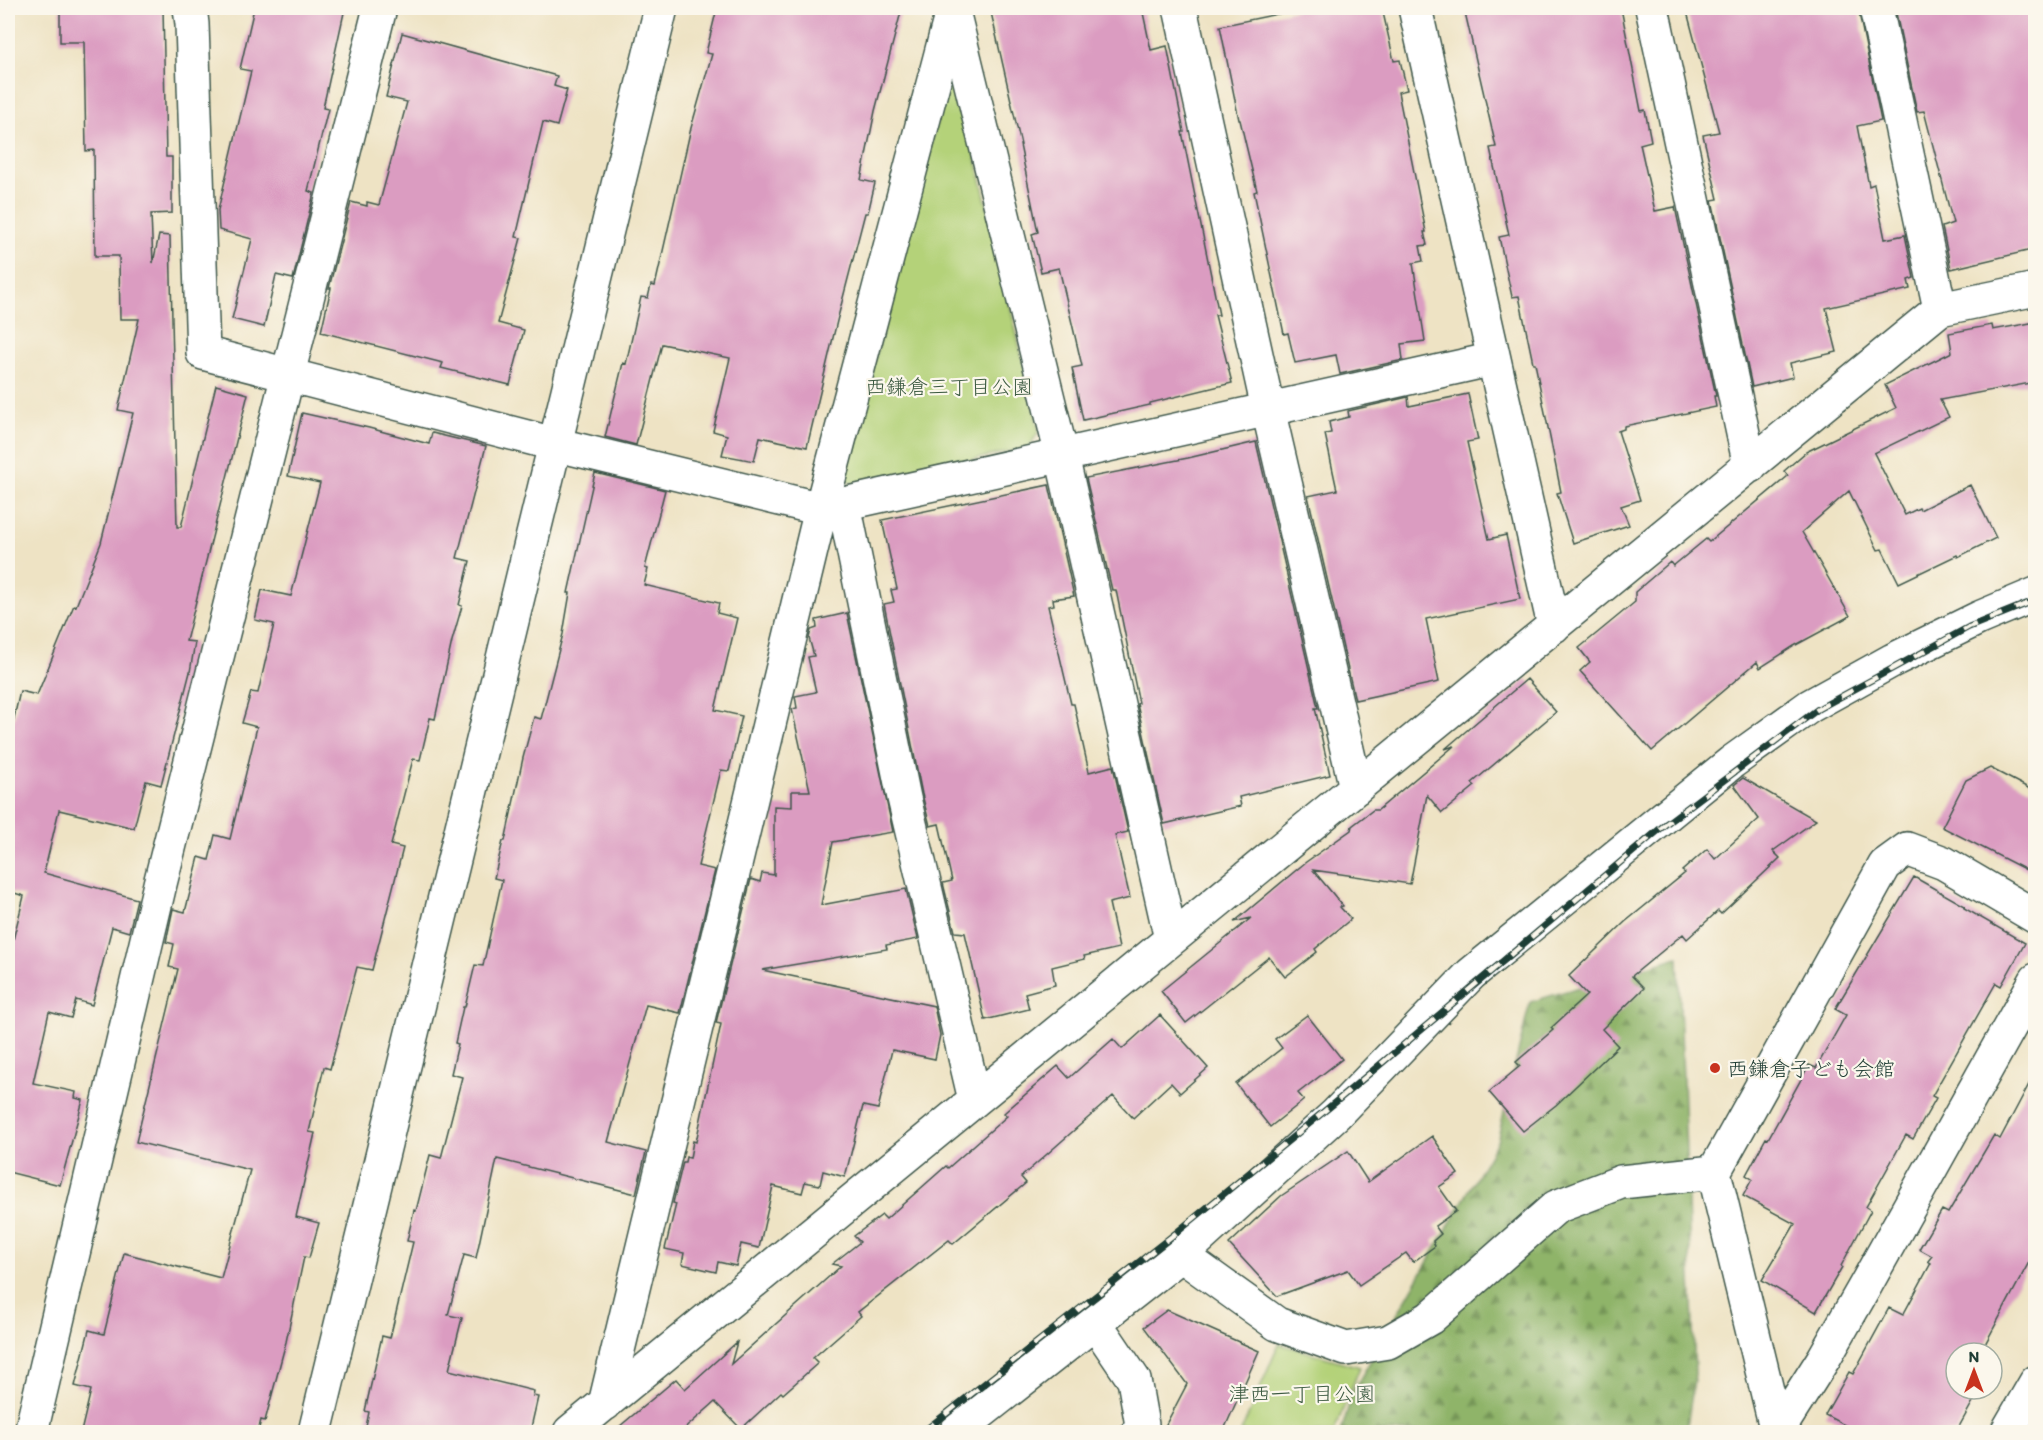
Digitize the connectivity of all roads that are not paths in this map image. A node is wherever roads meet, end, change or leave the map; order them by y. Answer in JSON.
{"nodes":[{"id":1,"x":190,"y":8,"type":"edge"},
{"id":2,"x":380,"y":8,"type":"edge"},
{"id":3,"x":661,"y":8,"type":"edge"},
{"id":4,"x":1180,"y":8,"type":"edge"},
{"id":5,"x":1415,"y":8,"type":"edge"},
{"id":6,"x":1652,"y":8,"type":"edge"},
{"id":7,"x":1876,"y":8,"type":"edge"},
{"id":8,"x":953,"y":9,"type":"edge"},
{"id":9,"x":2036,"y":289,"type":"edge"},
{"id":10,"x":1940,"y":309,"type":"junction"},
{"id":11,"x":1494,"y":359,"type":"junction"},
{"id":12,"x":287,"y":376,"type":"junction"},
{"id":13,"x":1268,"y":409,"type":"junction"},
{"id":14,"x":554,"y":444,"type":"junction"},
{"id":15,"x":1062,"y":456,"type":"junction"},
{"id":16,"x":1750,"y":466,"type":"junction"},
{"id":17,"x":833,"y":507,"type":"junction"},
{"id":18,"x":2036,"y":594,"type":"edge"},
{"id":19,"x":1554,"y":626,"type":"junction"},
{"id":20,"x":1356,"y":788,"type":"junction"},
{"id":21,"x":2036,"y":916,"type":"edge"},
{"id":22,"x":1171,"y":939,"type":"junction"},
{"id":23,"x":2036,"y":980,"type":"edge"},
{"id":24,"x":2028,"y":1013,"type":"edge"},
{"id":25,"x":975,"y":1100,"type":"junction"},
{"id":26,"x":1714,"y":1172,"type":"junction"},
{"id":27,"x":1181,"y":1255,"type":"junction"},
{"id":28,"x":1096,"y":1324,"type":"junction"},
{"id":29,"x":2036,"y":1382,"type":"edge"},
{"id":30,"x":604,"y":1404,"type":"junction"},
{"id":31,"x":31,"y":1432,"type":"edge"},
{"id":32,"x":315,"y":1432,"type":"edge"},
{"id":33,"x":570,"y":1432,"type":"edge"},
{"id":34,"x":956,"y":1432,"type":"edge"},
{"id":35,"x":1138,"y":1432,"type":"edge"},
{"id":36,"x":1777,"y":1432,"type":"edge"},
{"id":37,"x":2007,"y":1432,"type":"edge"}],
"edges":[{"from":1,"to":12,"type":"street"},
{"from":2,"to":12,"type":"street"},
{"from":3,"to":14,"type":"street"},
{"from":4,"to":13,"type":"street"},
{"from":5,"to":11,"type":"street"},
{"from":6,"to":16,"type":"street"},
{"from":7,"to":10,"type":"street"},
{"from":8,"to":15,"type":"street"},
{"from":8,"to":17,"type":"street"},
{"from":9,"to":10,"type":"street"},
{"from":10,"to":16,"type":"street"},
{"from":11,"to":13,"type":"street"},
{"from":11,"to":19,"type":"street"},
{"from":12,"to":14,"type":"street"},
{"from":12,"to":31,"type":"street"},
{"from":13,"to":15,"type":"street"},
{"from":13,"to":20,"type":"street"},
{"from":14,"to":17,"type":"street"},
{"from":14,"to":32,"type":"street"},
{"from":15,"to":17,"type":"street"},
{"from":15,"to":22,"type":"street"},
{"from":16,"to":19,"type":"street"},
{"from":17,"to":25,"type":"street"},
{"from":17,"to":30,"type":"street"},
{"from":18,"to":27,"type":"street"},
{"from":19,"to":20,"type":"street"},
{"from":20,"to":22,"type":"street"},
{"from":21,"to":26,"type":"street"},
{"from":22,"to":25,"type":"street"},
{"from":23,"to":24,"type":"street"},
{"from":24,"to":36,"type":"street"},
{"from":25,"to":30,"type":"street"},
{"from":26,"to":27,"type":"street"},
{"from":26,"to":36,"type":"street"},
{"from":27,"to":28,"type":"street"},
{"from":28,"to":34,"type":"street"},
{"from":28,"to":35,"type":"street"},
{"from":29,"to":37,"type":"street"},
{"from":30,"to":33,"type":"street"}]}
